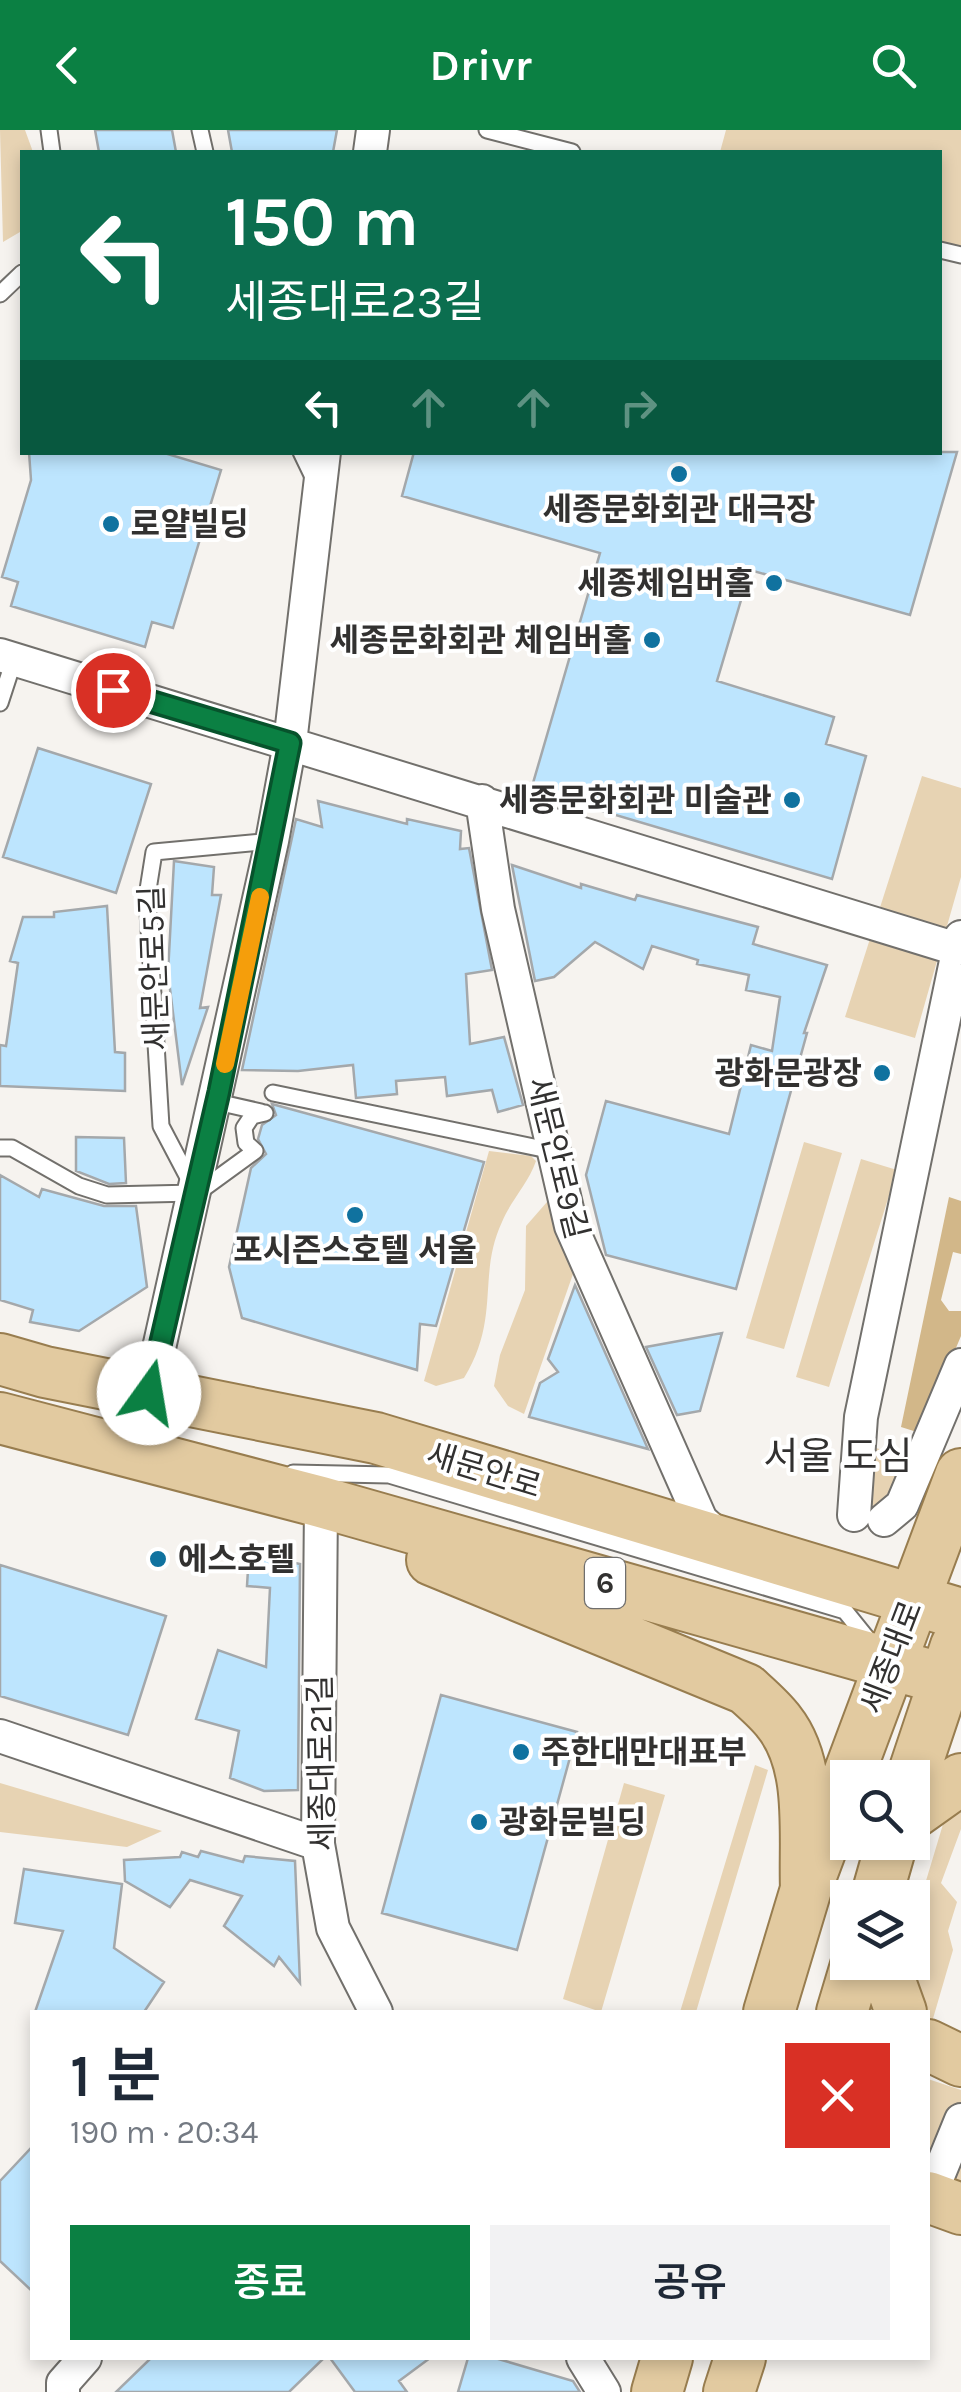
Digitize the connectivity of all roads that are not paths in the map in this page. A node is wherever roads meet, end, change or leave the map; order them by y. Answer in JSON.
{"nodes":[{"id":1,"x":487,"y":130,"type":"edge"},
{"id":2,"x":564,"y":150,"type":"edge"},
{"id":3,"x":20,"y":275,"type":"edge"},
{"id":4,"x":0,"y":294,"type":"edge"},
{"id":5,"x":302,"y":455,"type":"edge"},
{"id":6,"x":324,"y":455,"type":"edge"},
{"id":7,"x":318,"y":489,"type":"junction"},
{"id":8,"x":7,"y":658,"type":"edge"},
{"id":9,"x":0,"y":702,"type":"edge"},
{"id":10,"x":290,"y":743,"type":"junction"},
{"id":11,"x":482,"y":801,"type":"junction"},
{"id":12,"x":272,"y":841,"type":"junction"},
{"id":13,"x":959,"y":943,"type":"edge"},
{"id":14,"x":273,"y":1093,"type":"dead end"},
{"id":15,"x":217,"y":1102,"type":"junction"},
{"id":16,"x":0,"y":1148,"type":"edge"},
{"id":17,"x":552,"y":1151,"type":"junction"},
{"id":18,"x":196,"y":1194,"type":"junction"},
{"id":19,"x":0,"y":1359,"type":"edge"},
{"id":20,"x":961,"y":1366,"type":"edge"},
{"id":21,"x":149,"y":1393,"type":"junction"},
{"id":22,"x":0,"y":1418,"type":"edge"},
{"id":23,"x":199,"y":1470,"type":"junction"},
{"id":24,"x":961,"y":1474,"type":"edge"},
{"id":25,"x":321,"y":1502,"type":"junction"},
{"id":26,"x":726,"y":1543,"type":"junction"},
{"id":27,"x":913,"y":1599,"type":"junction"},
{"id":28,"x":961,"y":1614,"type":"edge"},
{"id":29,"x":961,"y":1632,"type":"edge"},
{"id":30,"x":889,"y":1664,"type":"junction"},
{"id":31,"x":952,"y":1681,"type":"edge"},
{"id":32,"x":0,"y":1736,"type":"edge"},
{"id":33,"x":919,"y":1760,"type":"edge"},
{"id":34,"x":961,"y":1779,"type":"edge"},
{"id":35,"x":930,"y":1801,"type":"edge"},
{"id":36,"x":830,"y":1833,"type":"edge"},
{"id":37,"x":318,"y":1844,"type":"junction"},
{"id":38,"x":806,"y":1888,"type":"junction"},
{"id":39,"x":852,"y":1980,"type":"edge"},
{"id":40,"x":893,"y":1980,"type":"edge"},
{"id":41,"x":375,"y":2010,"type":"edge"},
{"id":42,"x":770,"y":2010,"type":"edge"},
{"id":43,"x":843,"y":2010,"type":"edge"},
{"id":44,"x":911,"y":2010,"type":"edge"},
{"id":45,"x":961,"y":2120,"type":"edge"},
{"id":46,"x":941,"y":2197,"type":"edge"},
{"id":47,"x":83,"y":2360,"type":"edge"},
{"id":48,"x":584,"y":2360,"type":"edge"},
{"id":49,"x":666,"y":2360,"type":"edge"},
{"id":50,"x":739,"y":2360,"type":"edge"},
{"id":51,"x":63,"y":2392,"type":"edge"},
{"id":52,"x":604,"y":2392,"type":"edge"},
{"id":53,"x":657,"y":2392,"type":"edge"},
{"id":54,"x":730,"y":2392,"type":"edge"}],
"edges":[{"from":1,"to":2,"type":"lane"},
{"from":3,"to":4,"type":"lane"},
{"from":5,"to":7,"type":"lane"},
{"from":6,"to":7,"type":"street"},
{"from":7,"to":10,"type":"street"},
{"from":8,"to":9,"type":"lane"},
{"from":8,"to":10,"type":"street"},
{"from":10,"to":11,"type":"street"},
{"from":10,"to":12,"type":"street"},
{"from":11,"to":13,"type":"street"},
{"from":11,"to":17,"type":"street","name":"새문안로9길"},
{"from":12,"to":15,"type":"street"},
{"from":12,"to":18,"type":"lane","name":"새문안로5길"},
{"from":13,"to":20,"type":"street"},
{"from":14,"to":17,"type":"lane"},
{"from":15,"to":18,"type":"street"},
{"from":15,"to":18,"type":"lane"},
{"from":16,"to":18,"type":"lane"},
{"from":17,"to":26,"type":"street","name":"새문안로9길"},
{"from":18,"to":21,"type":"street"},
{"from":19,"to":21,"type":"main road","name":"새문안로","number":"6"},
{"from":21,"to":26,"type":"main road","name":"새문안로","number":"6"},
{"from":22,"to":23,"type":"main road","number":"6"},
{"from":23,"to":25,"type":"main road","number":"6"},
{"from":23,"to":30,"type":"lane"},
{"from":24,"to":27,"type":"main road","name":"세종대로"},
{"from":25,"to":30,"type":"main road","number":"6"},
{"from":25,"to":37,"type":"street","name":"세종대로21길"},
{"from":25,"to":38,"type":"main road"},
{"from":26,"to":27,"type":"main road","name":"새문안로","number":"6"},
{"from":27,"to":28,"type":"main road","name":"새문안로","number":"6"},
{"from":27,"to":30,"type":"main road","name":"세종대로"},
{"from":29,"to":31,"type":"main road","name":"세종대로"},
{"from":30,"to":31,"type":"main road","number":"6"},
{"from":30,"to":38,"type":"main road","name":"세종대로"},
{"from":31,"to":33,"type":"main road","name":"세종대로"},
{"from":32,"to":37,"type":"street"},
{"from":34,"to":35,"type":"main road"},
{"from":36,"to":38,"type":"main road"},
{"from":37,"to":41,"type":"street","name":"세종대로21길"},
{"from":38,"to":42,"type":"main road","name":"세종대로"},
{"from":39,"to":43,"type":"main road"},
{"from":40,"to":44,"type":"main road"},
{"from":45,"to":46,"type":"street"},
{"from":47,"to":51,"type":"street"},
{"from":48,"to":52,"type":"street"},
{"from":49,"to":53,"type":"main road"},
{"from":50,"to":54,"type":"main road"}]}
